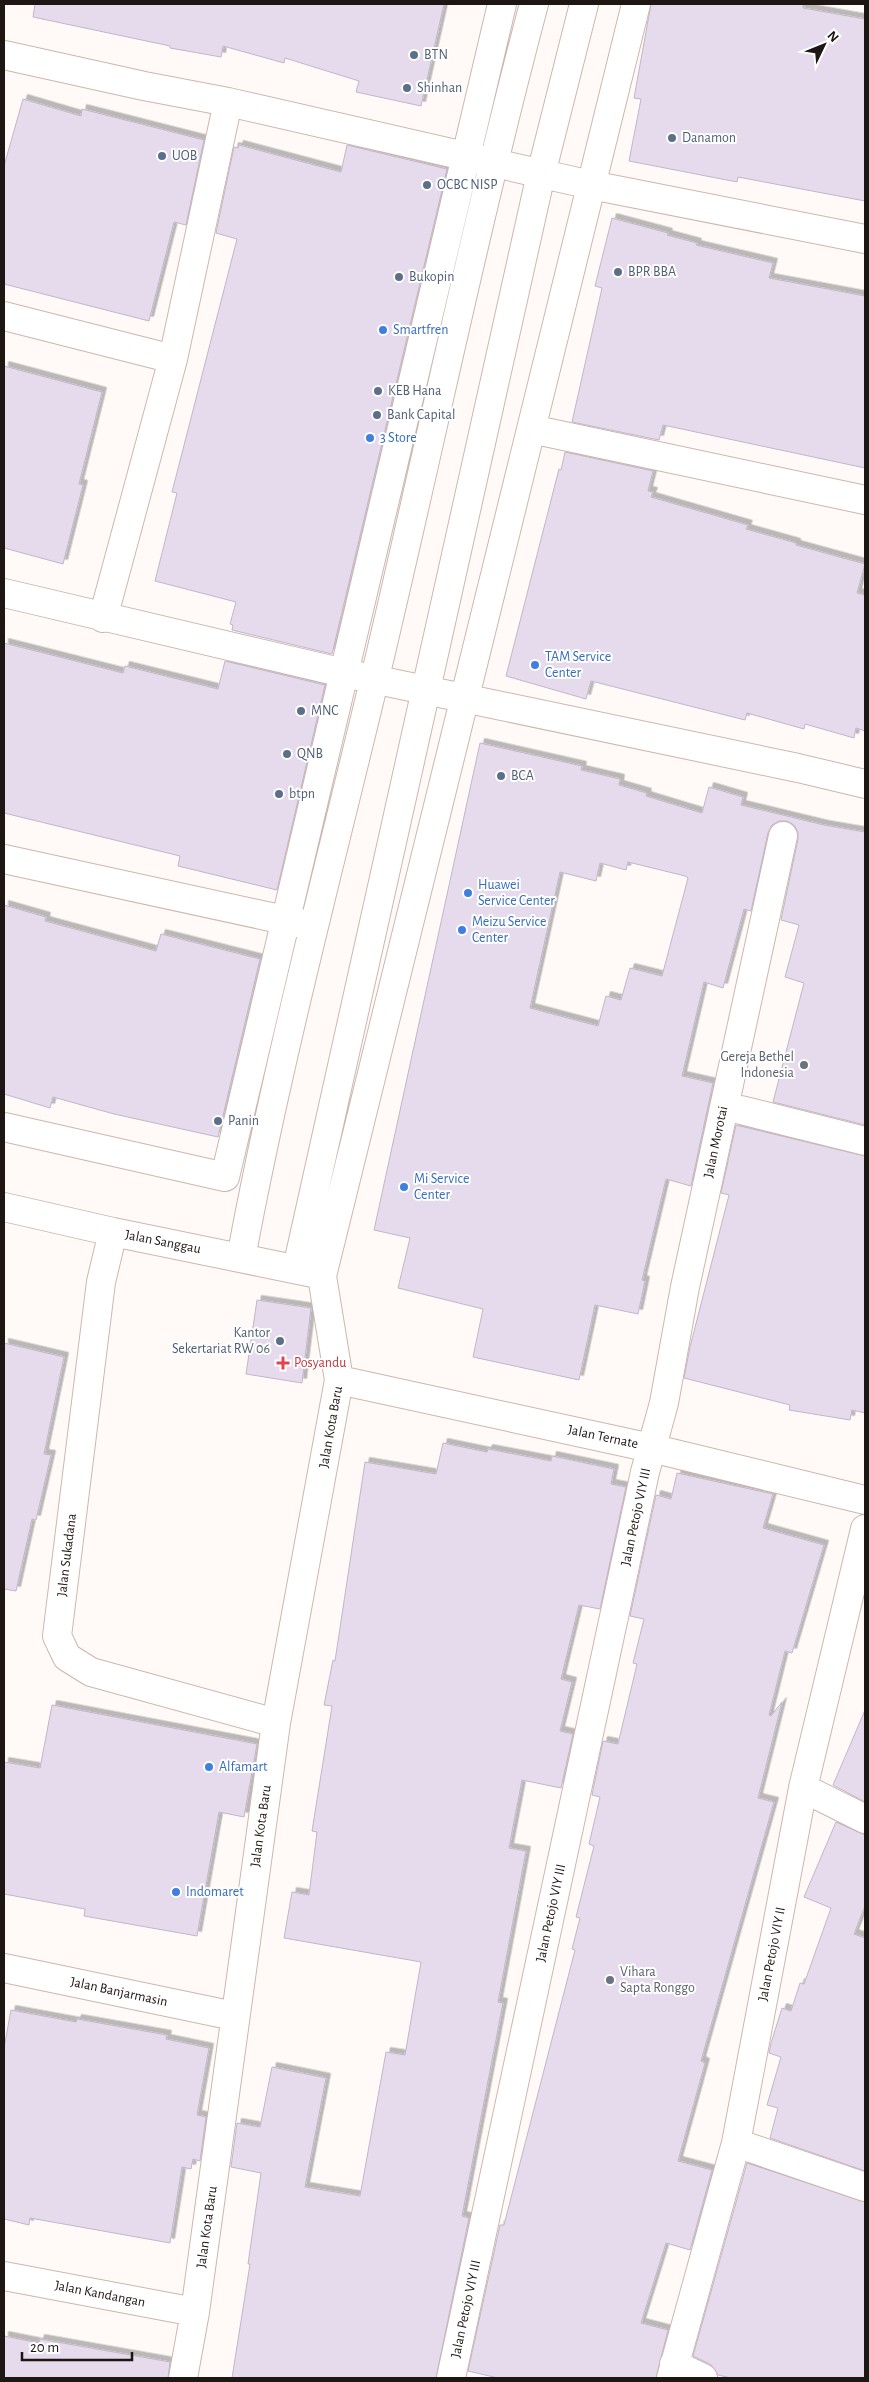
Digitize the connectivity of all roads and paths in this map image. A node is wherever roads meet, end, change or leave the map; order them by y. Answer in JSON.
{"nodes":[{"id":1,"x":502,"y":4,"type":"edge"},
{"id":2,"x":534,"y":4,"type":"edge"},
{"id":3,"x":584,"y":4,"type":"edge"},
{"id":4,"x":636,"y":4,"type":"edge"},
{"id":5,"x":4,"y":56,"type":"edge"},
{"id":6,"x":228,"y":102,"type":"junction"},
{"id":7,"x":466,"y":155,"type":"junction"},
{"id":8,"x":494,"y":163,"type":"junction"},
{"id":9,"x":541,"y":174,"type":"junction"},
{"id":10,"x":591,"y":185,"type":"junction"},
{"id":11,"x":865,"y":239,"type":"edge"},
{"id":12,"x":4,"y":316,"type":"edge"},
{"id":13,"x":173,"y":359,"type":"junction"},
{"id":14,"x":531,"y":429,"type":"junction"},
{"id":15,"x":865,"y":500,"type":"edge"},
{"id":16,"x":4,"y":593,"type":"edge"},
{"id":17,"x":102,"y":618,"type":"junction"},
{"id":18,"x":344,"y":673,"type":"junction"},
{"id":19,"x":375,"y":678,"type":"junction"},
{"id":20,"x":427,"y":690,"type":"junction"},
{"id":21,"x":464,"y":698,"type":"junction"},
{"id":22,"x":865,"y":784,"type":"edge"},
{"id":23,"x":783,"y":836,"type":"dead end"},
{"id":24,"x":4,"y":859,"type":"edge"},
{"id":25,"x":286,"y":921,"type":"junction"},
{"id":26,"x":315,"y":926,"type":"junction"},
{"id":27,"x":741,"y":1110,"type":"dead end"},
{"id":28,"x":4,"y":1128,"type":"edge"},
{"id":29,"x":865,"y":1141,"type":"edge"},
{"id":30,"x":4,"y":1207,"type":"edge"},
{"id":31,"x":113,"y":1232,"type":"junction"},
{"id":32,"x":241,"y":1258,"type":"junction"},
{"id":33,"x":309,"y":1272,"type":"junction"},
{"id":34,"x":339,"y":1380,"type":"junction"},
{"id":35,"x":652,"y":1448,"type":"junction"},
{"id":36,"x":865,"y":1500,"type":"edge"},
{"id":37,"x":865,"y":1528,"type":"edge"},
{"id":38,"x":276,"y":1723,"type":"junction"},
{"id":39,"x":803,"y":1788,"type":"junction"},
{"id":40,"x":865,"y":1819,"type":"edge"},
{"id":41,"x":4,"y":1968,"type":"edge"},
{"id":42,"x":234,"y":2016,"type":"junction"},
{"id":43,"x":736,"y":2143,"type":"junction"},
{"id":44,"x":865,"y":2187,"type":"edge"},
{"id":45,"x":4,"y":2276,"type":"edge"},
{"id":46,"x":195,"y":2312,"type":"junction"},
{"id":47,"x":672,"y":2371,"type":"edge"},
{"id":48,"x":183,"y":2378,"type":"edge"},
{"id":49,"x":451,"y":2378,"type":"edge"},
{"id":50,"x":703,"y":2378,"type":"edge"}],
"edges":[{"from":1,"to":7,"type":"street"},
{"from":2,"to":8,"type":"street"},
{"from":3,"to":9,"type":"street"},
{"from":4,"to":10,"type":"street"},
{"from":5,"to":6,"type":"street"},
{"from":6,"to":7,"type":"street"},
{"from":6,"to":13,"type":"street"},
{"from":7,"to":8,"type":"street"},
{"from":7,"to":18,"type":"street"},
{"from":8,"to":9,"type":"street"},
{"from":8,"to":19,"type":"street"},
{"from":9,"to":10,"type":"street"},
{"from":9,"to":20,"type":"street"},
{"from":10,"to":11,"type":"street"},
{"from":10,"to":14,"type":"street"},
{"from":12,"to":13,"type":"street"},
{"from":13,"to":17,"type":"street"},
{"from":14,"to":15,"type":"street"},
{"from":14,"to":21,"type":"street"},
{"from":16,"to":17,"type":"street"},
{"from":17,"to":18,"type":"street"},
{"from":18,"to":19,"type":"street"},
{"from":18,"to":25,"type":"street"},
{"from":19,"to":20,"type":"street"},
{"from":19,"to":26,"type":"street"},
{"from":20,"to":21,"type":"street"},
{"from":20,"to":33,"type":"street"},
{"from":21,"to":22,"type":"street"},
{"from":21,"to":33,"type":"street"},
{"from":23,"to":35,"type":"street","name":"Jalan Morotai"},
{"from":24,"to":25,"type":"street"},
{"from":25,"to":26,"type":"street"},
{"from":25,"to":28,"type":"street"},
{"from":26,"to":32,"type":"street"},
{"from":27,"to":29,"type":"street"},
{"from":30,"to":31,"type":"street","name":"Jalan Sanggau"},
{"from":31,"to":32,"type":"street","name":"Jalan Sanggau"},
{"from":31,"to":38,"type":"street","name":"Jalan Sukadana"},
{"from":32,"to":33,"type":"street","name":"Jalan Sanggau"},
{"from":33,"to":34,"type":"street","name":"Jalan Kota Baru"},
{"from":34,"to":35,"type":"street","name":"Jalan Ternate"},
{"from":34,"to":38,"type":"street","name":"Jalan Kota Baru"},
{"from":35,"to":36,"type":"street","name":"Jalan Ternate"},
{"from":35,"to":49,"type":"street","name":"Jalan Petojo VIY III"},
{"from":37,"to":39,"type":"street","name":"Jalan Petojo VIY II"},
{"from":38,"to":42,"type":"street","name":"Jalan Kota Baru"},
{"from":39,"to":40,"type":"street"},
{"from":39,"to":43,"type":"street","name":"Jalan Petojo VIY II"},
{"from":41,"to":42,"type":"street","name":"Jalan Banjarmasin"},
{"from":42,"to":46,"type":"street","name":"Jalan Kota Baru"},
{"from":43,"to":44,"type":"street"},
{"from":43,"to":47,"type":"street","name":"Jalan Petojo VIY II"},
{"from":45,"to":46,"type":"street","name":"Jalan Kandangan"},
{"from":46,"to":48,"type":"street","name":"Jalan Kota Baru"},
{"from":47,"to":50,"type":"street"}]}
